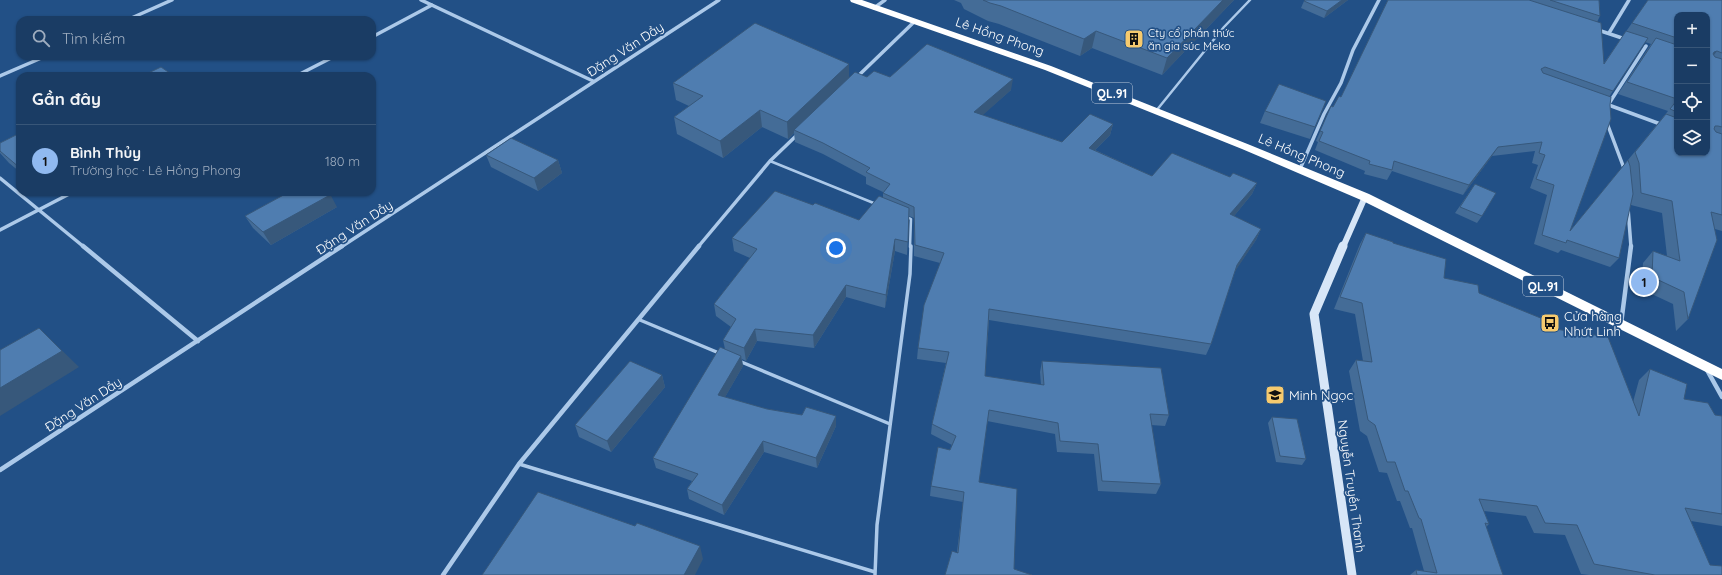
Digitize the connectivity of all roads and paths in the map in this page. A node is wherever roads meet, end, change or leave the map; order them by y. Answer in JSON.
{"nodes":[{"id":1,"x":172,"y":0,"type":"edge"},
{"id":2,"x":421,"y":0,"type":"edge"},
{"id":3,"x":719,"y":0,"type":"edge"},
{"id":4,"x":854,"y":0,"type":"edge"},
{"id":5,"x":885,"y":0,"type":"edge"},
{"id":6,"x":1250,"y":0,"type":"edge"},
{"id":7,"x":1379,"y":0,"type":"edge"},
{"id":8,"x":1629,"y":0,"type":"edge"},
{"id":9,"x":432,"y":5,"type":"junction"},
{"id":10,"x":874,"y":8,"type":"junction"},
{"id":11,"x":136,"y":16,"type":"edge"},
{"id":12,"x":914,"y":22,"type":"junction"},
{"id":13,"x":1594,"y":28,"type":"edge"},
{"id":14,"x":1608,"y":33,"type":"junction"},
{"id":15,"x":376,"y":35,"type":"edge"},
{"id":16,"x":1631,"y":41,"type":"edge"},
{"id":17,"x":1639,"y":44,"type":"edge"},
{"id":18,"x":1646,"y":46,"type":"junction"},
{"id":19,"x":1652,"y":48,"type":"edge"},
{"id":20,"x":37,"y":60,"type":"edge"},
{"id":21,"x":327,"y":60,"type":"edge"},
{"id":22,"x":304,"y":72,"type":"edge"},
{"id":23,"x":0,"y":76,"type":"edge"},
{"id":24,"x":593,"y":81,"type":"junction"},
{"id":25,"x":853,"y":81,"type":"edge"},
{"id":26,"x":1601,"y":102,"type":"edge"},
{"id":27,"x":1608,"y":104,"type":"junction"},
{"id":28,"x":1607,"y":109,"type":"edge"},
{"id":29,"x":1156,"y":111,"type":"junction"},
{"id":30,"x":1606,"y":121,"type":"edge"},
{"id":31,"x":1670,"y":127,"type":"edge"},
{"id":32,"x":803,"y":129,"type":"edge"},
{"id":33,"x":770,"y":161,"type":"junction"},
{"id":34,"x":1300,"y":170,"type":"junction"},
{"id":35,"x":1626,"y":175,"type":"edge"},
{"id":36,"x":0,"y":178,"type":"edge"},
{"id":37,"x":16,"y":191,"type":"edge"},
{"id":38,"x":21,"y":196,"type":"edge"},
{"id":39,"x":65,"y":196,"type":"edge"},
{"id":40,"x":1365,"y":197,"type":"junction"},
{"id":41,"x":1628,"y":204,"type":"edge"},
{"id":42,"x":883,"y":208,"type":"edge"},
{"id":43,"x":38,"y":210,"type":"junction"},
{"id":44,"x":897,"y":213,"type":"edge"},
{"id":45,"x":0,"y":230,"type":"edge"},
{"id":46,"x":640,"y":320,"type":"junction"},
{"id":47,"x":1621,"y":324,"type":"junction"},
{"id":48,"x":198,"y":342,"type":"junction"},
{"id":49,"x":721,"y":354,"type":"edge"},
{"id":50,"x":736,"y":360,"type":"edge"},
{"id":51,"x":1704,"y":366,"type":"junction"},
{"id":52,"x":1722,"y":376,"type":"edge"},
{"id":53,"x":1722,"y":397,"type":"edge"},
{"id":54,"x":890,"y":424,"type":"junction"},
{"id":55,"x":519,"y":464,"type":"junction"},
{"id":56,"x":0,"y":470,"type":"edge"},
{"id":57,"x":875,"y":574,"type":"edge"},
{"id":58,"x":443,"y":575,"type":"edge"},
{"id":59,"x":1352,"y":575,"type":"edge"}],
"edges":[{"from":1,"to":11,"type":"street"},
{"from":2,"to":9,"type":"street"},
{"from":3,"to":24,"type":"street","name":"Đặng Văn Dầy"},
{"from":4,"to":10,"type":"highway","name":"Lê Hồng Phong","number":"QL.91"},
{"from":5,"to":10,"type":"street"},
{"from":6,"to":29,"type":"lane"},
{"from":7,"to":34,"type":"street"},
{"from":8,"to":14,"type":"street"},
{"from":9,"to":15,"type":"street"},
{"from":9,"to":24,"type":"street"},
{"from":10,"to":12,"type":"highway","name":"Lê Hồng Phong","number":"QL.91"},
{"from":12,"to":25,"type":"street"},
{"from":12,"to":29,"type":"highway","name":"Lê Hồng Phong","number":"QL.91"},
{"from":13,"to":14,"type":"street"},
{"from":14,"to":16,"type":"street"},
{"from":17,"to":18,"type":"street"},
{"from":18,"to":19,"type":"street"},
{"from":18,"to":27,"type":"street"},
{"from":20,"to":23,"type":"street"},
{"from":21,"to":22,"type":"street"},
{"from":24,"to":48,"type":"street","name":"Đặng Văn Dầy"},
{"from":26,"to":27,"type":"street"},
{"from":27,"to":28,"type":"street"},
{"from":27,"to":31,"type":"street"},
{"from":29,"to":34,"type":"highway","name":"Lê Hồng Phong","number":"QL.91"},
{"from":30,"to":35,"type":"street"},
{"from":32,"to":33,"type":"street"},
{"from":33,"to":42,"type":"lane"},
{"from":33,"to":46,"type":"street"},
{"from":34,"to":40,"type":"highway","name":"Lê Hồng Phong","number":"QL.91"},
{"from":36,"to":37,"type":"street"},
{"from":38,"to":43,"type":"street"},
{"from":39,"to":43,"type":"street"},
{"from":40,"to":47,"type":"highway","name":"Lê Hồng Phong","number":"QL.91"},
{"from":40,"to":59,"type":"street","name":"Nguyễn Truyền Thanh"},
{"from":41,"to":47,"type":"street"},
{"from":43,"to":45,"type":"street"},
{"from":43,"to":48,"type":"street"},
{"from":44,"to":54,"type":"lane"},
{"from":46,"to":49,"type":"lane"},
{"from":46,"to":55,"type":"street"},
{"from":47,"to":51,"type":"highway","name":"Lê Hồng Phong","number":"QL.91"},
{"from":48,"to":56,"type":"street","name":"Đặng Văn Dầy"},
{"from":50,"to":54,"type":"lane"},
{"from":51,"to":52,"type":"highway","name":"Lê Hồng Phong","number":"QL.91"},
{"from":51,"to":53,"type":"street"},
{"from":54,"to":57,"type":"lane"},
{"from":55,"to":57,"type":"lane"},
{"from":55,"to":58,"type":"street"}]}
